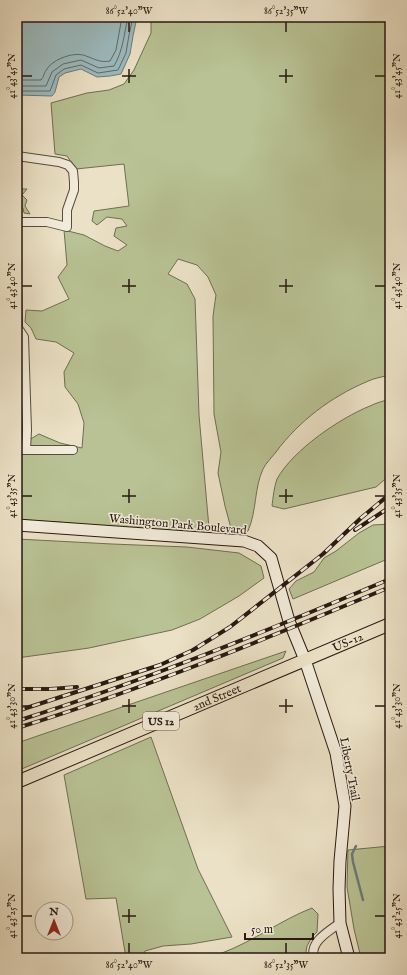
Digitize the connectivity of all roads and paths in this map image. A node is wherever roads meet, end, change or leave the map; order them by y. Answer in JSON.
{"nodes":[{"id":1,"x":17,"y":156,"type":"edge"},
{"id":2,"x":17,"y":222,"type":"edge"},
{"id":3,"x":17,"y":284,"type":"edge"},
{"id":4,"x":18,"y":328,"type":"edge"},
{"id":5,"x":17,"y":450,"type":"edge"},
{"id":6,"x":26,"y":450,"type":"junction"},
{"id":7,"x":73,"y":450,"type":"dead end"},
{"id":8,"x":17,"y":525,"type":"edge"},
{"id":9,"x":390,"y":624,"type":"edge"},
{"id":10,"x":305,"y":660,"type":"junction"},
{"id":11,"x":17,"y":782,"type":"edge"},
{"id":12,"x":340,"y":923,"type":"junction"},
{"id":13,"x":314,"y":958,"type":"edge"},
{"id":14,"x":349,"y":958,"type":"edge"}],
"edges":[{"from":1,"to":2,"type":"street"},
{"from":3,"to":4,"type":"street"},
{"from":4,"to":6,"type":"street"},
{"from":5,"to":6,"type":"street"},
{"from":6,"to":7,"type":"street"},
{"from":8,"to":10,"type":"street","name":"Washington Park Boulevard"},
{"from":9,"to":10,"type":"main road","name":"US-12","number":"US 12"},
{"from":10,"to":11,"type":"main road","name":"2nd Street","number":"US 12"},
{"from":10,"to":12,"type":"street","name":"Liberty Trail"},
{"from":12,"to":13,"type":"street"},
{"from":12,"to":14,"type":"street","name":"Liberty Trail"}]}
